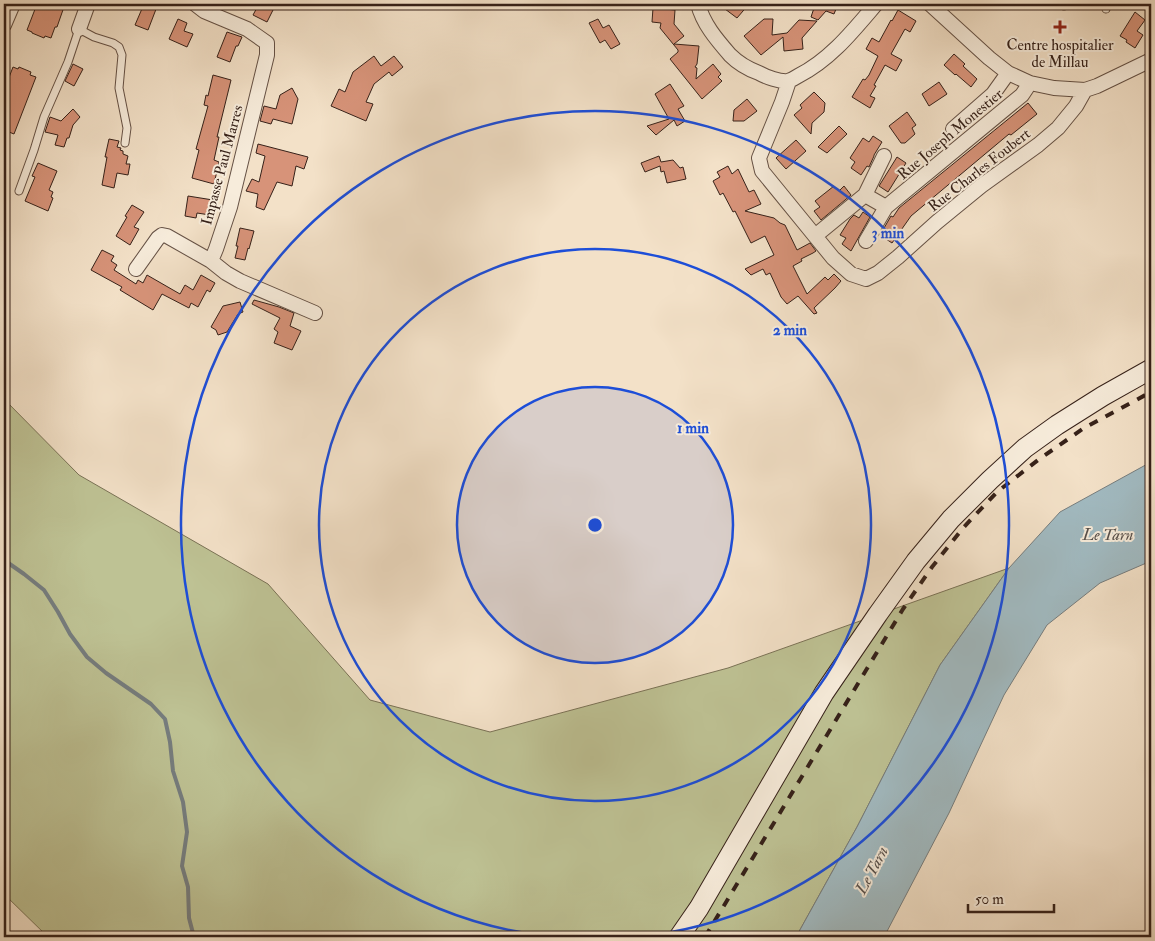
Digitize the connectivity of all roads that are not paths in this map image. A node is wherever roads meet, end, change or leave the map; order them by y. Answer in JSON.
{"nodes":[{"id":1,"x":13,"y":4,"type":"edge"},
{"id":2,"x":88,"y":4,"type":"edge"},
{"id":3,"x":195,"y":4,"type":"edge"},
{"id":4,"x":698,"y":4,"type":"edge"},
{"id":5,"x":876,"y":4,"type":"edge"},
{"id":6,"x":930,"y":4,"type":"edge"},
{"id":7,"x":4,"y":25,"type":"edge"},
{"id":8,"x":79,"y":29,"type":"junction"},
{"id":9,"x":1151,"y":60,"type":"edge"},
{"id":10,"x":1008,"y":73,"type":"junction"},
{"id":11,"x":789,"y":81,"type":"junction"},
{"id":12,"x":1030,"y":83,"type":"junction"},
{"id":13,"x":1091,"y":88,"type":"junction"},
{"id":14,"x":953,"y":129,"type":"dead end"},
{"id":15,"x":125,"y":143,"type":"dead end"},
{"id":16,"x":884,"y":156,"type":"dead end"},
{"id":17,"x":19,"y":191,"type":"dead end"},
{"id":18,"x":864,"y":195,"type":"junction"},
{"id":19,"x":886,"y":207,"type":"junction"},
{"id":20,"x":815,"y":236,"type":"junction"},
{"id":21,"x":866,"y":241,"type":"dead end"},
{"id":22,"x":211,"y":261,"type":"junction"},
{"id":23,"x":136,"y":269,"type":"dead end"},
{"id":24,"x":315,"y":313,"type":"dead end"},
{"id":25,"x":1151,"y":369,"type":"edge"},
{"id":26,"x":679,"y":937,"type":"edge"}],
"edges":[{"from":1,"to":7,"type":"street"},
{"from":2,"to":8,"type":"street"},
{"from":3,"to":22,"type":"street","name":"Impasse Paul Marres"},
{"from":4,"to":11,"type":"street"},
{"from":5,"to":11,"type":"street"},
{"from":6,"to":10,"type":"street"},
{"from":8,"to":15,"type":"lane"},
{"from":8,"to":17,"type":"lane"},
{"from":9,"to":13,"type":"street"},
{"from":10,"to":12,"type":"street"},
{"from":10,"to":14,"type":"street"},
{"from":11,"to":20,"type":"street","name":"Rue Charles Foubert"},
{"from":12,"to":13,"type":"street"},
{"from":12,"to":19,"type":"street","name":"Rue Joseph Monestier"},
{"from":13,"to":20,"type":"street","name":"Rue Charles Foubert"},
{"from":16,"to":18,"type":"street","name":"Rue Joseph Monestier"},
{"from":18,"to":19,"type":"street"},
{"from":18,"to":20,"type":"street","name":"Rue Joseph Monestier"},
{"from":19,"to":21,"type":"street","name":"Rue Joseph Monestier"},
{"from":22,"to":23,"type":"street"},
{"from":22,"to":24,"type":"street"},
{"from":25,"to":26,"type":"main road"}]}
